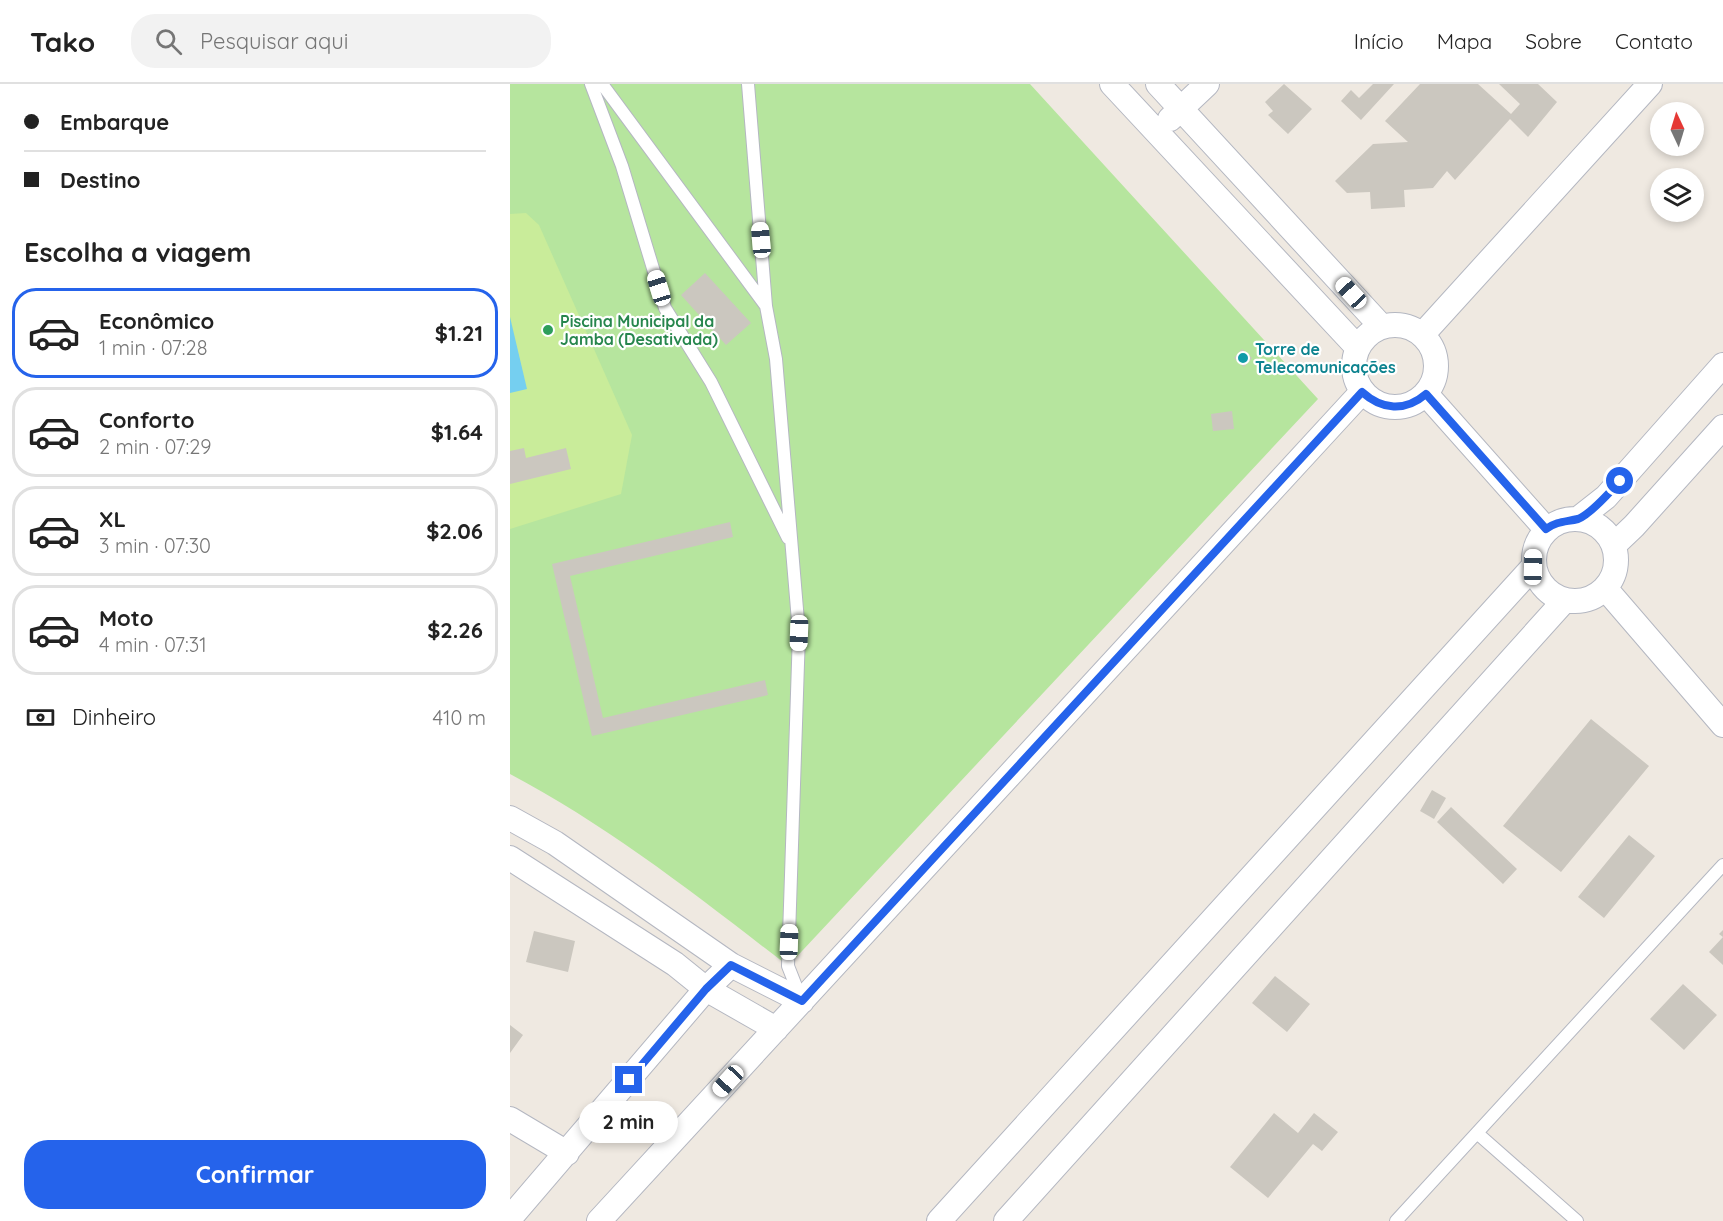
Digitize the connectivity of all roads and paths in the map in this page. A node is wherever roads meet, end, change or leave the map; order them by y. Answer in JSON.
{"nodes":[{"id":1,"x":591,"y":84,"type":"edge"},
{"id":2,"x":602,"y":84,"type":"edge"},
{"id":3,"x":748,"y":84,"type":"edge"},
{"id":4,"x":1112,"y":84,"type":"edge"},
{"id":5,"x":1158,"y":84,"type":"edge"},
{"id":6,"x":1207,"y":84,"type":"edge"},
{"id":7,"x":1650,"y":84,"type":"edge"},
{"id":8,"x":1181,"y":109,"type":"junction"},
{"id":9,"x":1157,"y":131,"type":"junction"},
{"id":10,"x":766,"y":306,"type":"junction"},
{"id":11,"x":1382,"y":327,"type":"junction"},
{"id":12,"x":1422,"y":335,"type":"junction"},
{"id":13,"x":1358,"y":348,"type":"junction"},
{"id":14,"x":1723,"y":364,"type":"edge"},
{"id":15,"x":1362,"y":392,"type":"junction"},
{"id":16,"x":1426,"y":394,"type":"junction"},
{"id":17,"x":1723,"y":427,"type":"edge"},
{"id":18,"x":1578,"y":519,"type":"junction"},
{"id":19,"x":1546,"y":529,"type":"junction"},
{"id":20,"x":1614,"y":545,"type":"junction"},
{"id":21,"x":792,"y":546,"type":"junction"},
{"id":22,"x":1533,"y":567,"type":"junction"},
{"id":23,"x":1605,"y":588,"type":"junction"},
{"id":24,"x":1565,"y":600,"type":"junction"},
{"id":25,"x":1723,"y":725,"type":"edge"},
{"id":26,"x":510,"y":819,"type":"edge"},
{"id":27,"x":510,"y":858,"type":"edge"},
{"id":28,"x":1723,"y":866,"type":"edge"},
{"id":29,"x":731,"y":965,"type":"junction"},
{"id":30,"x":706,"y":989,"type":"junction"},
{"id":31,"x":802,"y":1001,"type":"junction"},
{"id":32,"x":776,"y":1029,"type":"junction"},
{"id":33,"x":510,"y":1119,"type":"edge"},
{"id":34,"x":1477,"y":1134,"type":"junction"},
{"id":35,"x":567,"y":1153,"type":"junction"},
{"id":36,"x":510,"y":1218,"type":"edge"},
{"id":37,"x":598,"y":1221,"type":"edge"},
{"id":38,"x":939,"y":1221,"type":"edge"},
{"id":39,"x":1006,"y":1221,"type":"edge"},
{"id":40,"x":1396,"y":1221,"type":"edge"},
{"id":41,"x":1576,"y":1221,"type":"edge"}],
"edges":[{"from":1,"to":21,"type":"lane"},
{"from":2,"to":10,"type":"lane"},
{"from":3,"to":10,"type":"lane"},
{"from":4,"to":9,"type":"street"},
{"from":5,"to":8,"type":"street"},
{"from":6,"to":8,"type":"street"},
{"from":7,"to":12,"type":"street"},
{"from":8,"to":9,"type":"street"},
{"from":8,"to":11,"type":"street"},
{"from":9,"to":13,"type":"street"},
{"from":10,"to":21,"type":"lane"},
{"from":11,"to":12,"type":"street"},
{"from":11,"to":13,"type":"street"},
{"from":12,"to":16,"type":"street"},
{"from":13,"to":15,"type":"street"},
{"from":14,"to":18,"type":"street"},
{"from":15,"to":16,"type":"street"},
{"from":15,"to":31,"type":"street"},
{"from":16,"to":19,"type":"street"},
{"from":17,"to":20,"type":"street"},
{"from":18,"to":19,"type":"street"},
{"from":18,"to":20,"type":"street"},
{"from":19,"to":22,"type":"street"},
{"from":20,"to":23,"type":"street"},
{"from":21,"to":31,"type":"lane"},
{"from":22,"to":24,"type":"street"},
{"from":22,"to":38,"type":"street"},
{"from":23,"to":24,"type":"street"},
{"from":23,"to":25,"type":"street"},
{"from":24,"to":39,"type":"street"},
{"from":26,"to":29,"type":"street"},
{"from":27,"to":30,"type":"street"},
{"from":28,"to":34,"type":"lane"},
{"from":29,"to":30,"type":"street"},
{"from":29,"to":31,"type":"street"},
{"from":30,"to":32,"type":"street"},
{"from":30,"to":35,"type":"street"},
{"from":31,"to":32,"type":"street"},
{"from":32,"to":37,"type":"street"},
{"from":33,"to":35,"type":"street"},
{"from":34,"to":40,"type":"lane"},
{"from":34,"to":41,"type":"lane"},
{"from":35,"to":36,"type":"street"}]}
